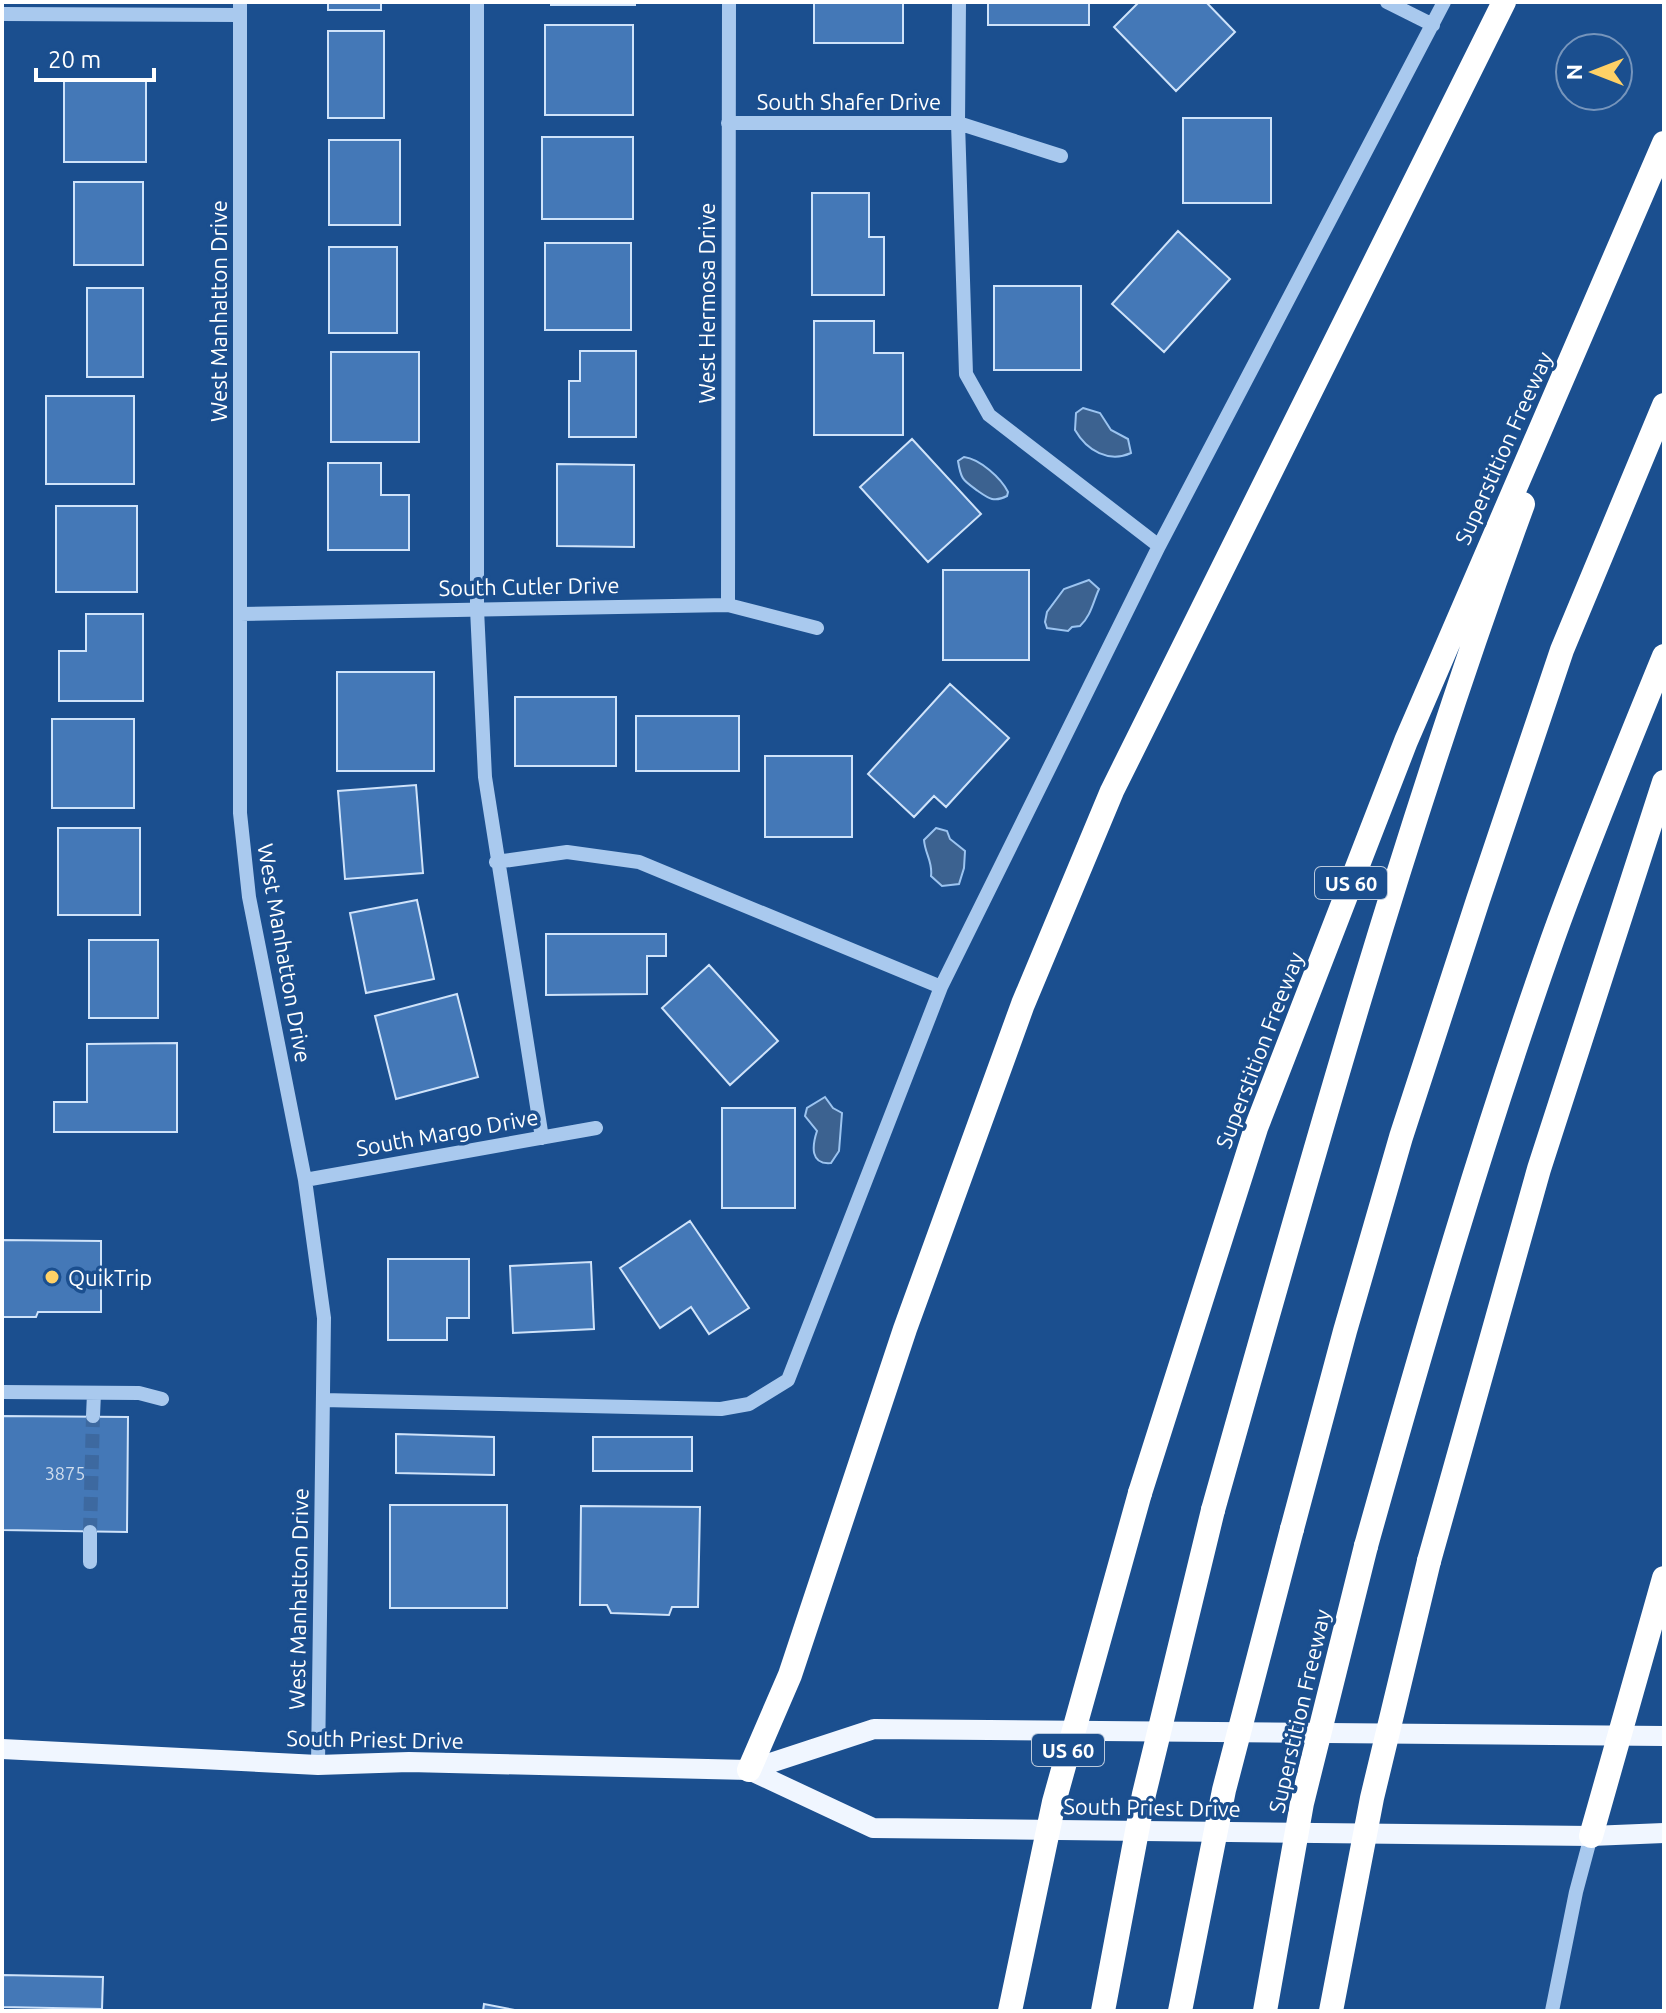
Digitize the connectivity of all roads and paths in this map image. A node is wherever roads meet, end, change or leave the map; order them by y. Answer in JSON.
{"nodes":[{"id":1,"x":477,"y":2,"type":"edge"},
{"id":2,"x":729,"y":2,"type":"edge"},
{"id":3,"x":959,"y":2,"type":"edge"},
{"id":4,"x":1387,"y":2,"type":"edge"},
{"id":5,"x":1444,"y":2,"type":"edge"},
{"id":6,"x":1504,"y":2,"type":"edge"},
{"id":7,"x":240,"y":8,"type":"edge"},
{"id":8,"x":2,"y":14,"type":"edge"},
{"id":9,"x":1433,"y":25,"type":"junction"},
{"id":10,"x":728,"y":123,"type":"junction"},
{"id":11,"x":958,"y":123,"type":"junction"},
{"id":12,"x":1664,"y":143,"type":"edge"},
{"id":13,"x":1061,"y":156,"type":"dead end"},
{"id":14,"x":1602,"y":288,"type":"junction"},
{"id":15,"x":1664,"y":405,"type":"edge"},
{"id":16,"x":1159,"y":546,"type":"junction"},
{"id":17,"x":728,"y":605,"type":"junction"},
{"id":18,"x":477,"y":609,"type":"junction"},
{"id":19,"x":240,"y":614,"type":"junction"},
{"id":20,"x":817,"y":628,"type":"dead end"},
{"id":21,"x":1664,"y":656,"type":"edge"},
{"id":22,"x":1664,"y":782,"type":"edge"},
{"id":23,"x":496,"y":862,"type":"junction"},
{"id":24,"x":941,"y":987,"type":"junction"},
{"id":25,"x":596,"y":1128,"type":"dead end"},
{"id":26,"x":542,"y":1138,"type":"junction"},
{"id":27,"x":305,"y":1180,"type":"junction"},
{"id":28,"x":2,"y":1392,"type":"edge"},
{"id":29,"x":94,"y":1393,"type":"junction"},
{"id":30,"x":162,"y":1399,"type":"dead end"},
{"id":31,"x":323,"y":1400,"type":"junction"},
{"id":32,"x":93,"y":1416,"type":"tunnel mouth"},
{"id":33,"x":90,"y":1532,"type":"tunnel mouth"},
{"id":34,"x":90,"y":1562,"type":"dead end"},
{"id":35,"x":1664,"y":1578,"type":"edge"},
{"id":36,"x":1621,"y":1736,"type":"junction"},
{"id":37,"x":1664,"y":1736,"type":"edge"},
{"id":38,"x":2,"y":1749,"type":"edge"},
{"id":39,"x":318,"y":1765,"type":"junction"},
{"id":40,"x":749,"y":1770,"type":"junction"},
{"id":41,"x":1664,"y":1833,"type":"edge"},
{"id":42,"x":1591,"y":1836,"type":"junction"},
{"id":43,"x":1010,"y":2011,"type":"edge"},
{"id":44,"x":1103,"y":2011,"type":"edge"},
{"id":45,"x":1180,"y":2011,"type":"edge"},
{"id":46,"x":1265,"y":2011,"type":"edge"},
{"id":47,"x":1331,"y":2011,"type":"edge"},
{"id":48,"x":1552,"y":2011,"type":"edge"}],
"edges":[{"from":1,"to":18,"type":"street"},
{"from":2,"to":10,"type":"street","name":"West Hermosa Drive"},
{"from":3,"to":11,"type":"street"},
{"from":4,"to":9,"type":"street"},
{"from":5,"to":9,"type":"street"},
{"from":6,"to":40,"type":"highway"},
{"from":7,"to":8,"type":"street"},
{"from":7,"to":19,"type":"street","name":"West Manhatton Drive"},
{"from":9,"to":16,"type":"street"},
{"from":10,"to":11,"type":"street","name":"South Shafer Drive"},
{"from":10,"to":17,"type":"street","name":"West Hermosa Drive"},
{"from":11,"to":13,"type":"street","name":"South Shafer Drive"},
{"from":11,"to":16,"type":"street"},
{"from":12,"to":14,"type":"highway","name":"Superstition Freeway","number":"US 60"},
{"from":14,"to":43,"type":"highway","name":"Superstition Freeway","number":"US 60","bridge":true},
{"from":14,"to":44,"type":"highway","bridge":true},
{"from":15,"to":45,"type":"highway","bridge":true},
{"from":16,"to":24,"type":"street"},
{"from":17,"to":18,"type":"street","name":"South Cutler Drive"},
{"from":17,"to":20,"type":"street","name":"South Cutler Drive"},
{"from":18,"to":19,"type":"street","name":"South Cutler Drive"},
{"from":18,"to":23,"type":"street"},
{"from":19,"to":27,"type":"street","name":"West Manhatton Drive"},
{"from":21,"to":46,"type":"highway","name":"Superstition Freeway","bridge":true},
{"from":22,"to":47,"type":"highway","bridge":true},
{"from":23,"to":24,"type":"street"},
{"from":23,"to":26,"type":"street"},
{"from":24,"to":31,"type":"street"},
{"from":25,"to":26,"type":"street","name":"South Margo Drive"},
{"from":26,"to":27,"type":"street","name":"South Margo Drive"},
{"from":27,"to":31,"type":"street","name":"West Manhatton Drive"},
{"from":28,"to":29,"type":"street"},
{"from":29,"to":30,"type":"street"},
{"from":29,"to":32,"type":"street"},
{"from":31,"to":39,"type":"street","name":"West Manhatton Drive"},
{"from":33,"to":34,"type":"street"},
{"from":35,"to":36,"type":"highway"},
{"from":36,"to":37,"type":"main road","name":"South Priest Drive"},
{"from":36,"to":40,"type":"main road","name":"South Priest Drive"},
{"from":36,"to":42,"type":"highway"},
{"from":38,"to":39,"type":"main road","name":"South Priest Drive"},
{"from":39,"to":40,"type":"main road","name":"South Priest Drive"},
{"from":40,"to":42,"type":"main road","name":"South Priest Drive"},
{"from":41,"to":42,"type":"main road","name":"South Priest Drive"},
{"from":42,"to":48,"type":"street"}]}
